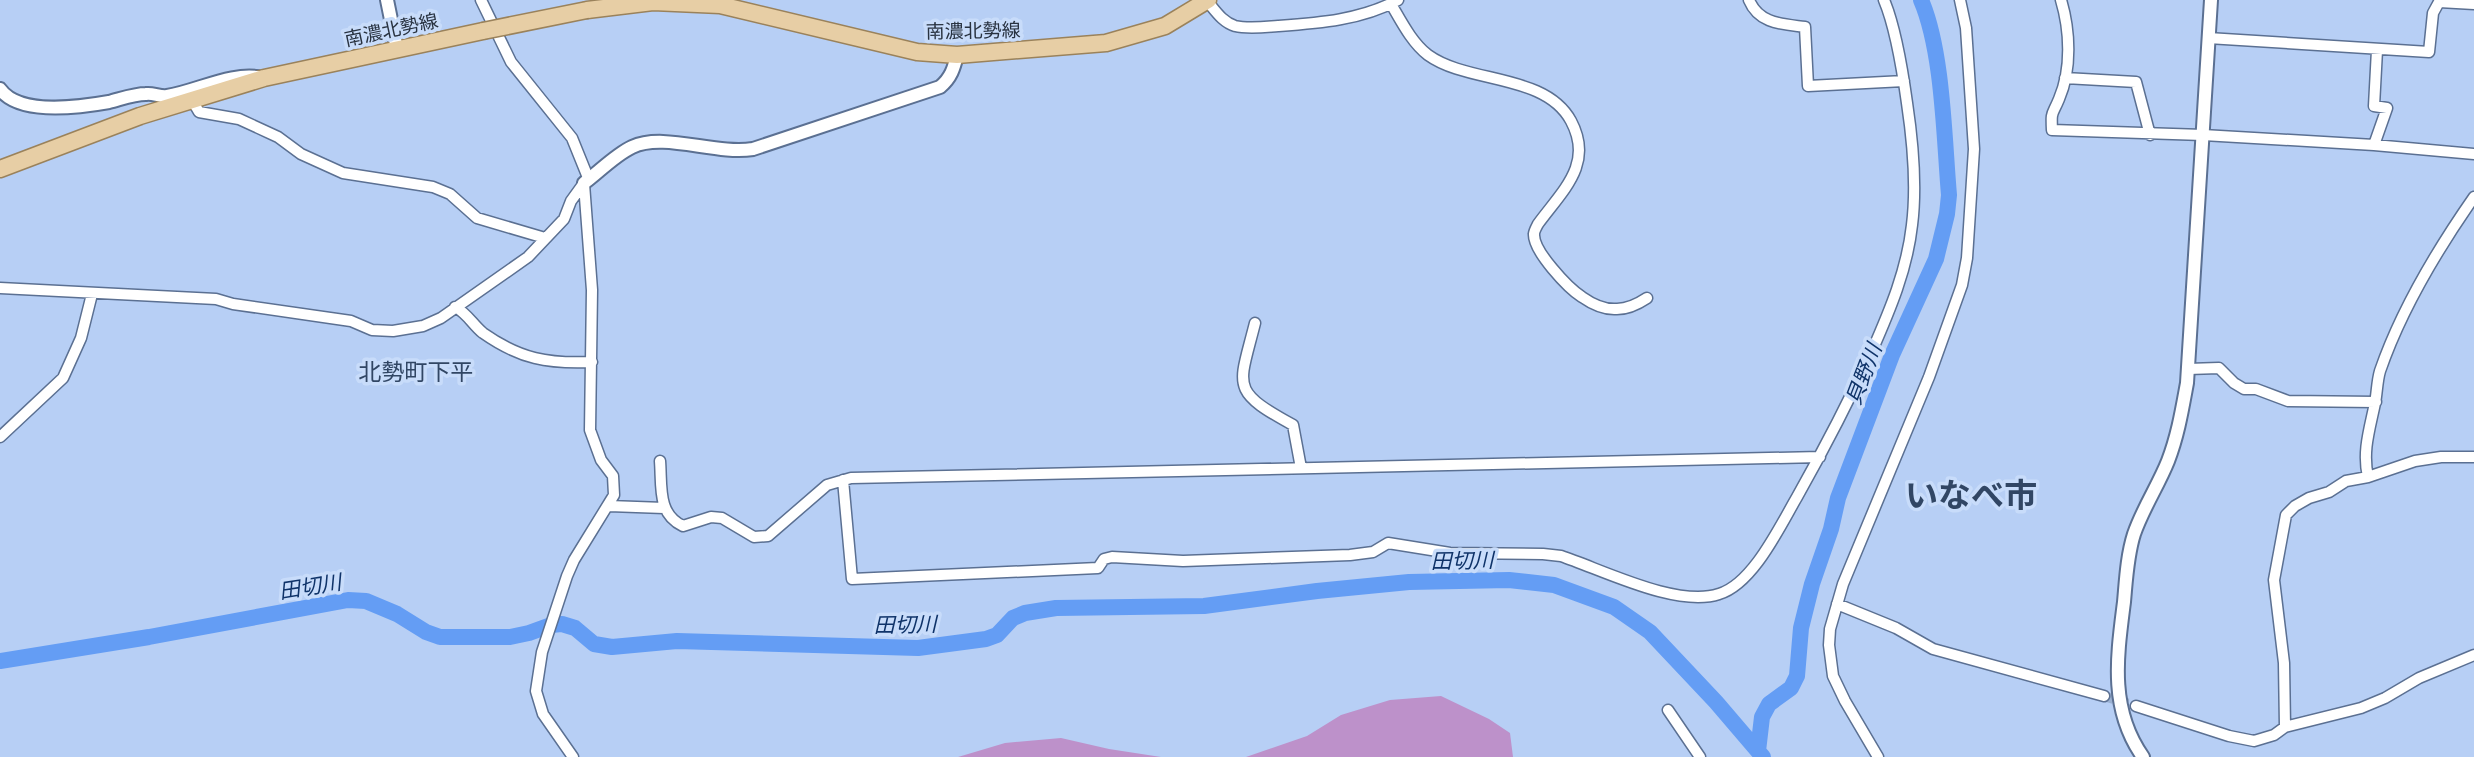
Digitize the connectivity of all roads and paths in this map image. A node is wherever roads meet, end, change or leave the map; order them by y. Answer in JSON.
{"nodes":[{"id":1,"x":387,"y":0,"type":"edge"},
{"id":2,"x":481,"y":0,"type":"edge"},
{"id":3,"x":1749,"y":0,"type":"edge"},
{"id":4,"x":1884,"y":0,"type":"edge"},
{"id":5,"x":1960,"y":0,"type":"edge"},
{"id":6,"x":2061,"y":0,"type":"edge"},
{"id":7,"x":2211,"y":0,"type":"edge"},
{"id":8,"x":1207,"y":1,"type":"edge"},
{"id":9,"x":1394,"y":2,"type":"edge"},
{"id":10,"x":2474,"y":4,"type":"edge"},
{"id":11,"x":2208,"y":38,"type":"junction"},
{"id":12,"x":397,"y":49,"type":"junction"},
{"id":13,"x":2377,"y":50,"type":"junction"},
{"id":14,"x":957,"y":55,"type":"junction"},
{"id":15,"x":264,"y":78,"type":"junction"},
{"id":16,"x":2065,"y":78,"type":"junction"},
{"id":17,"x":1904,"y":81,"type":"junction"},
{"id":18,"x":0,"y":89,"type":"edge"},
{"id":19,"x":192,"y":100,"type":"junction"},
{"id":20,"x":2150,"y":135,"type":"junction"},
{"id":21,"x":2203,"y":135,"type":"junction"},
{"id":22,"x":2374,"y":145,"type":"junction"},
{"id":23,"x":2474,"y":154,"type":"edge"},
{"id":24,"x":0,"y":169,"type":"edge"},
{"id":25,"x":586,"y":181,"type":"junction"},
{"id":26,"x":2474,"y":197,"type":"edge"},
{"id":27,"x":545,"y":238,"type":"junction"},
{"id":28,"x":0,"y":288,"type":"edge"},
{"id":29,"x":92,"y":294,"type":"junction"},
{"id":30,"x":1647,"y":298,"type":"dead end"},
{"id":31,"x":455,"y":307,"type":"junction"},
{"id":32,"x":1255,"y":323,"type":"dead end"},
{"id":33,"x":592,"y":362,"type":"junction"},
{"id":34,"x":2188,"y":369,"type":"junction"},
{"id":35,"x":2376,"y":402,"type":"junction"},
{"id":36,"x":0,"y":437,"type":"edge"},
{"id":37,"x":1820,"y":457,"type":"junction"},
{"id":38,"x":2474,"y":457,"type":"edge"},
{"id":39,"x":660,"y":461,"type":"dead end"},
{"id":40,"x":1301,"y":468,"type":"junction"},
{"id":41,"x":2368,"y":477,"type":"junction"},
{"id":42,"x":843,"y":480,"type":"junction"},
{"id":43,"x":609,"y":506,"type":"junction"},
{"id":44,"x":664,"y":508,"type":"junction"},
{"id":45,"x":1837,"y":604,"type":"junction"},
{"id":46,"x":2474,"y":655,"type":"edge"},
{"id":47,"x":2104,"y":696,"type":"tunnel mouth"},
{"id":48,"x":2136,"y":706,"type":"tunnel mouth"},
{"id":49,"x":1668,"y":710,"type":"dead end"},
{"id":50,"x":2285,"y":727,"type":"junction"},
{"id":51,"x":573,"y":757,"type":"edge"},
{"id":52,"x":1700,"y":757,"type":"edge"},
{"id":53,"x":1878,"y":757,"type":"edge"},
{"id":54,"x":2143,"y":757,"type":"edge"}],
"edges":[{"from":1,"to":12,"type":"street"},
{"from":2,"to":25,"type":"street"},
{"from":3,"to":17,"type":"street"},
{"from":4,"to":17,"type":"street"},
{"from":5,"to":45,"type":"street"},
{"from":6,"to":16,"type":"street"},
{"from":7,"to":11,"type":"street"},
{"from":8,"to":9,"type":"street"},
{"from":8,"to":14,"type":"main road","name":"南濃北勢線"},
{"from":9,"to":30,"type":"street"},
{"from":10,"to":13,"type":"street"},
{"from":11,"to":13,"type":"street"},
{"from":11,"to":21,"type":"street"},
{"from":12,"to":14,"type":"main road","name":"南濃北勢線","bridge":true},
{"from":12,"to":15,"type":"main road","name":"南濃北勢線"},
{"from":13,"to":22,"type":"street"},
{"from":14,"to":25,"type":"street"},
{"from":15,"to":18,"type":"street"},
{"from":15,"to":19,"type":"main road","name":"南濃北勢線"},
{"from":16,"to":20,"type":"street"},
{"from":16,"to":20,"type":"street"},
{"from":17,"to":37,"type":"street"},
{"from":19,"to":24,"type":"main road","name":"南濃北勢線"},
{"from":19,"to":27,"type":"street"},
{"from":20,"to":21,"type":"street"},
{"from":21,"to":22,"type":"street"},
{"from":21,"to":34,"type":"street"},
{"from":22,"to":23,"type":"street"},
{"from":25,"to":27,"type":"street"},
{"from":25,"to":33,"type":"street"},
{"from":26,"to":35,"type":"street"},
{"from":27,"to":31,"type":"street"},
{"from":28,"to":29,"type":"street"},
{"from":29,"to":31,"type":"street"},
{"from":29,"to":36,"type":"street"},
{"from":31,"to":33,"type":"street"},
{"from":32,"to":40,"type":"street"},
{"from":33,"to":43,"type":"street"},
{"from":34,"to":35,"type":"street"},
{"from":34,"to":54,"type":"street"},
{"from":35,"to":41,"type":"street"},
{"from":37,"to":40,"type":"street"},
{"from":37,"to":42,"type":"street"},
{"from":38,"to":41,"type":"street"},
{"from":39,"to":44,"type":"street"},
{"from":40,"to":42,"type":"street"},
{"from":41,"to":50,"type":"street"},
{"from":42,"to":44,"type":"street"},
{"from":43,"to":44,"type":"street"},
{"from":43,"to":51,"type":"street"},
{"from":45,"to":47,"type":"street"},
{"from":45,"to":53,"type":"street"},
{"from":46,"to":50,"type":"street"},
{"from":48,"to":50,"type":"street"},
{"from":49,"to":52,"type":"street"}]}
